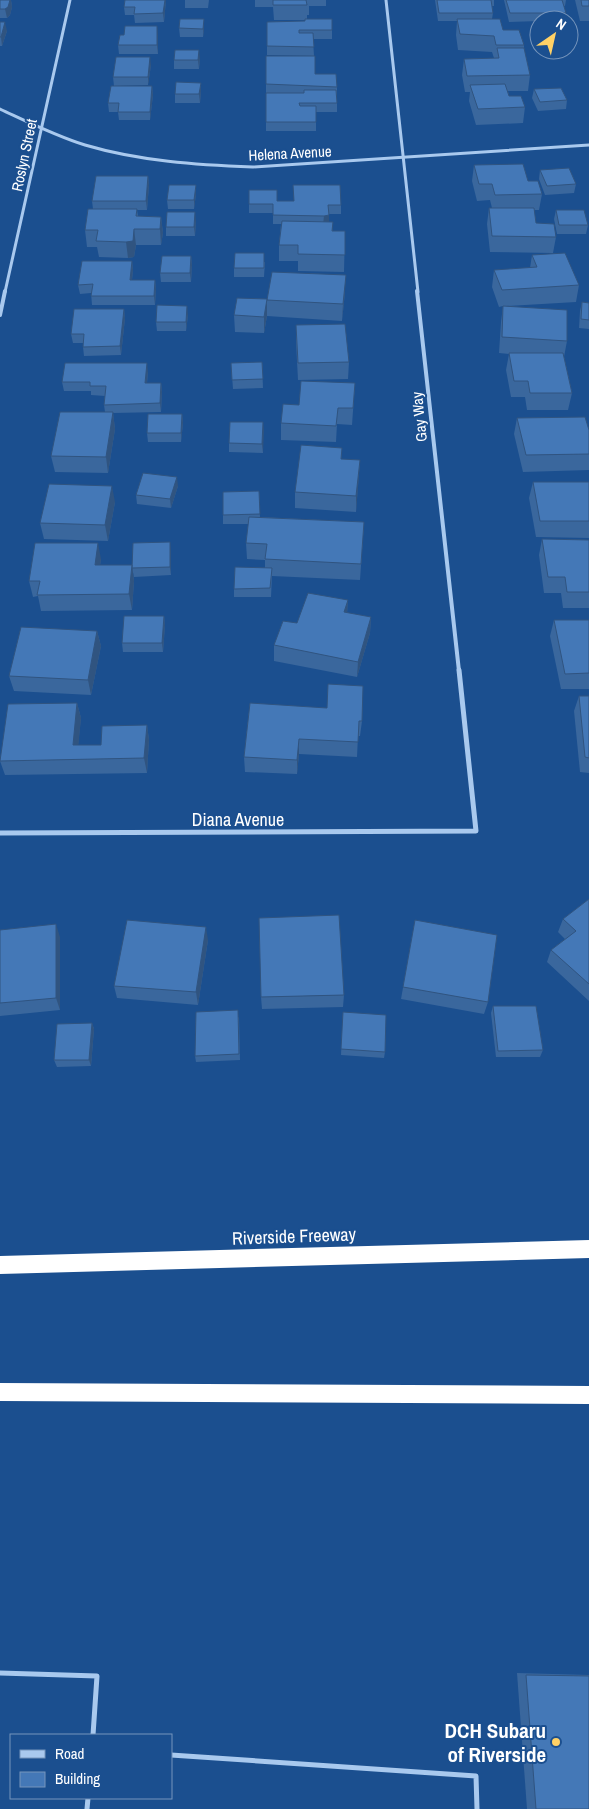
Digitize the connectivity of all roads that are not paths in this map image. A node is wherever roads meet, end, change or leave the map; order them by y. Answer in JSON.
{"nodes":[{"id":1,"x":70,"y":0,"type":"edge"},
{"id":2,"x":386,"y":0,"type":"edge"},
{"id":3,"x":0,"y":109,"type":"edge"},
{"id":4,"x":41,"y":128,"type":"junction"},
{"id":5,"x":589,"y":145,"type":"edge"},
{"id":6,"x":402,"y":156,"type":"junction"},
{"id":7,"x":0,"y":315,"type":"edge"},
{"id":8,"x":476,"y":831,"type":"joint"},
{"id":9,"x":0,"y":833,"type":"edge"},
{"id":10,"x":589,"y":1249,"type":"edge"},
{"id":11,"x":0,"y":1266,"type":"edge"},
{"id":12,"x":0,"y":1392,"type":"edge"},
{"id":13,"x":589,"y":1395,"type":"edge"},
{"id":14,"x":0,"y":1673,"type":"edge"},
{"id":15,"x":92,"y":1734,"type":"edge"},
{"id":16,"x":172,"y":1754,"type":"edge"},
{"id":17,"x":477,"y":1809,"type":"edge"}],
"edges":[{"from":1,"to":4,"type":"street","name":"Roslyn Street"},
{"from":2,"to":6,"type":"street","name":"Gay Way"},
{"from":3,"to":4,"type":"street","name":"Helena Avenue"},
{"from":4,"to":6,"type":"street","name":"Helena Avenue"},
{"from":4,"to":7,"type":"street","name":"Roslyn Street"},
{"from":5,"to":6,"type":"street","name":"Helena Avenue"},
{"from":6,"to":8,"type":"street","name":"Gay Way"},
{"from":8,"to":9,"type":"street","name":"Diana Avenue"},
{"from":10,"to":11,"type":"highway","name":"Riverside Freeway"},
{"from":12,"to":13,"type":"highway"},
{"from":14,"to":15,"type":"lane"},
{"from":16,"to":17,"type":"lane"}]}
